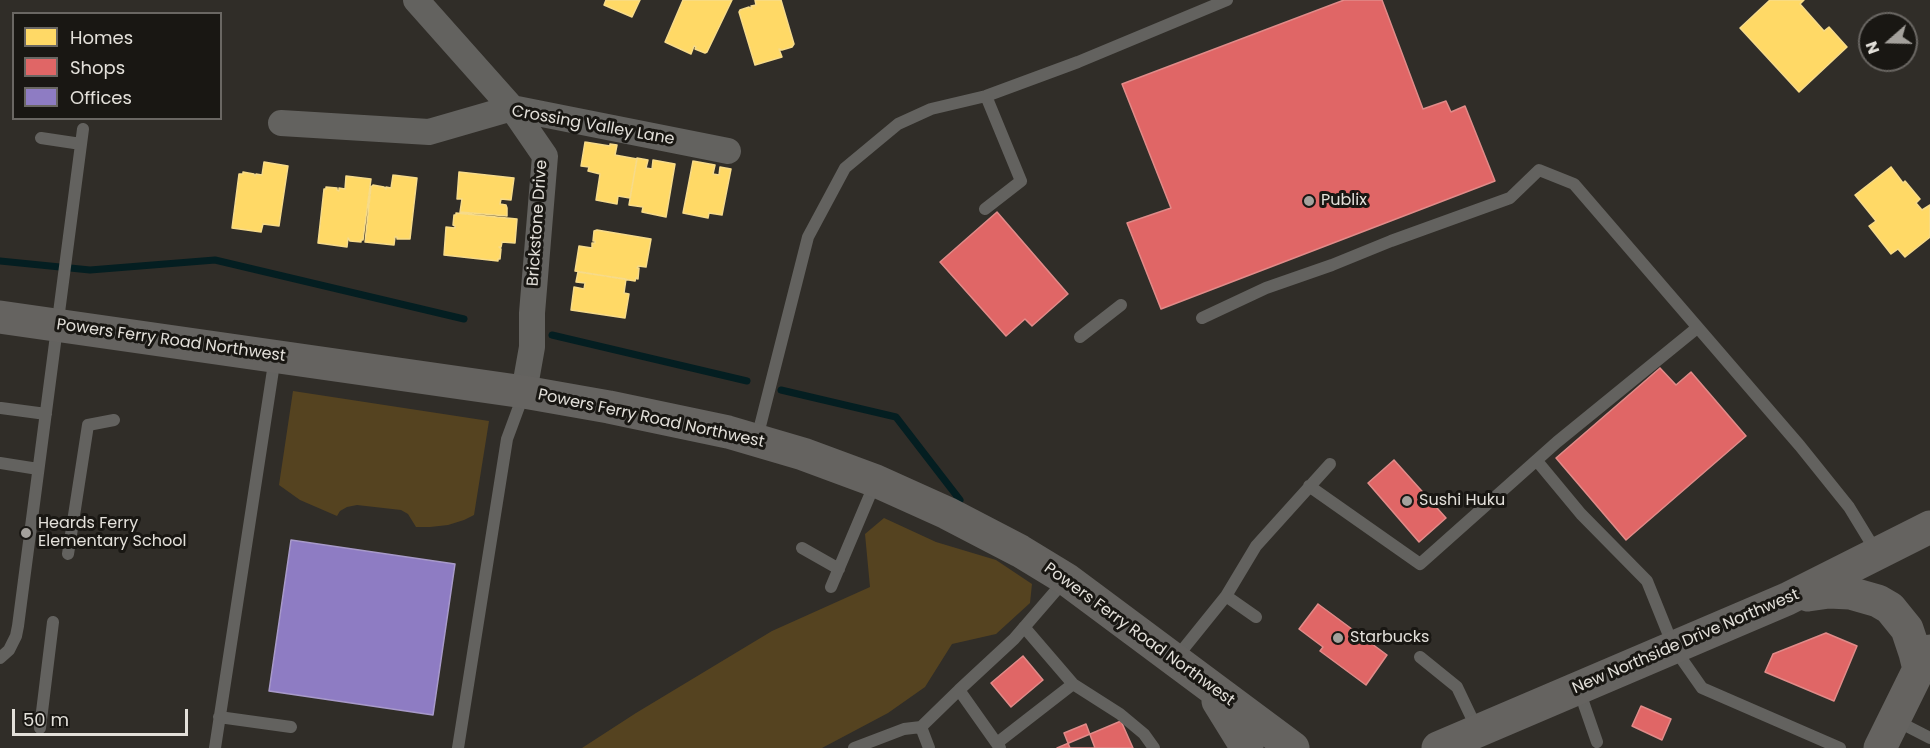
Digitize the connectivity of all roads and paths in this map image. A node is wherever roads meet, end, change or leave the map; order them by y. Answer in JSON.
{"nodes":[{"id":1,"x":416,"y":0,"type":"edge"},
{"id":2,"x":1227,"y":0,"type":"edge"},
{"id":3,"x":986,"y":96,"type":"junction"},
{"id":4,"x":512,"y":108,"type":"junction"},
{"id":5,"x":280,"y":123,"type":"dead end"},
{"id":6,"x":83,"y":129,"type":"dead end"},
{"id":7,"x":41,"y":138,"type":"dead end"},
{"id":8,"x":81,"y":144,"type":"junction"},
{"id":9,"x":728,"y":151,"type":"dead end"},
{"id":10,"x":985,"y":209,"type":"dead end"},
{"id":11,"x":1121,"y":305,"type":"dead end"},
{"id":12,"x":0,"y":317,"type":"edge"},
{"id":13,"x":1202,"y":318,"type":"dead end"},
{"id":14,"x":58,"y":325,"type":"junction"},
{"id":15,"x":1697,"y":328,"type":"junction"},
{"id":16,"x":1080,"y":337,"type":"dead end"},
{"id":17,"x":275,"y":356,"type":"junction"},
{"id":18,"x":524,"y":392,"type":"junction"},
{"id":19,"x":1,"y":408,"type":"edge"},
{"id":20,"x":46,"y":414,"type":"junction"},
{"id":21,"x":114,"y":420,"type":"dead end"},
{"id":22,"x":757,"y":440,"type":"junction"},
{"id":23,"x":1537,"y":461,"type":"junction"},
{"id":24,"x":0,"y":463,"type":"edge"},
{"id":25,"x":1330,"y":464,"type":"dead end"},
{"id":26,"x":38,"y":469,"type":"junction"},
{"id":27,"x":876,"y":481,"type":"junction"},
{"id":28,"x":1309,"y":486,"type":"junction"},
{"id":29,"x":1930,"y":527,"type":"edge"},
{"id":30,"x":802,"y":548,"type":"dead end"},
{"id":31,"x":68,"y":554,"type":"dead end"},
{"id":32,"x":1878,"y":554,"type":"junction"},
{"id":33,"x":838,"y":569,"type":"junction"},
{"id":34,"x":1066,"y":579,"type":"junction"},
{"id":35,"x":831,"y":587,"type":"dead end"},
{"id":36,"x":1226,"y":596,"type":"junction"},
{"id":37,"x":1787,"y":599,"type":"junction"},
{"id":38,"x":1256,"y":617,"type":"dead end"},
{"id":39,"x":53,"y":622,"type":"dead end"},
{"id":40,"x":1024,"y":627,"type":"junction"},
{"id":41,"x":1674,"y":648,"type":"junction"},
{"id":42,"x":1420,"y":657,"type":"dead end"},
{"id":43,"x":0,"y":658,"type":"edge"},
{"id":44,"x":1175,"y":658,"type":"junction"},
{"id":45,"x":1924,"y":660,"type":"edge"},
{"id":46,"x":1073,"y":684,"type":"junction"},
{"id":47,"x":1207,"y":684,"type":"junction"},
{"id":48,"x":1578,"y":688,"type":"junction"},
{"id":49,"x":959,"y":690,"type":"junction"},
{"id":50,"x":219,"y":717,"type":"junction"},
{"id":51,"x":1894,"y":719,"type":"junction"},
{"id":52,"x":291,"y":727,"type":"dead end"},
{"id":53,"x":921,"y":727,"type":"junction"},
{"id":54,"x":40,"y":728,"type":"dead end"},
{"id":55,"x":1478,"y":730,"type":"junction"},
{"id":56,"x":1930,"y":738,"type":"edge"},
{"id":57,"x":1597,"y":742,"type":"dead end"},
{"id":58,"x":999,"y":745,"type":"edge"},
{"id":59,"x":214,"y":748,"type":"edge"},
{"id":60,"x":458,"y":748,"type":"edge"},
{"id":61,"x":854,"y":748,"type":"edge"},
{"id":62,"x":929,"y":748,"type":"edge"},
{"id":63,"x":1154,"y":748,"type":"edge"},
{"id":64,"x":1247,"y":748,"type":"edge"},
{"id":65,"x":1293,"y":748,"type":"edge"},
{"id":66,"x":1438,"y":748,"type":"edge"},
{"id":67,"x":1840,"y":748,"type":"edge"},
{"id":68,"x":1880,"y":748,"type":"edge"}],
"edges":[{"from":1,"to":4,"type":"street","name":"Brickstone Drive"},
{"from":2,"to":3,"type":"lane"},
{"from":3,"to":10,"type":"lane"},
{"from":3,"to":22,"type":"lane"},
{"from":4,"to":5,"type":"street","name":"Crossing Valley Lane"},
{"from":4,"to":9,"type":"street","name":"Crossing Valley Lane"},
{"from":4,"to":18,"type":"street","name":"Brickstone Drive"},
{"from":6,"to":8,"type":"lane"},
{"from":7,"to":8,"type":"lane"},
{"from":8,"to":14,"type":"lane"},
{"from":11,"to":16,"type":"lane"},
{"from":12,"to":14,"type":"street","name":"Powers Ferry Road Northwest"},
{"from":13,"to":15,"type":"lane"},
{"from":14,"to":17,"type":"street","name":"Powers Ferry Road Northwest"},
{"from":14,"to":20,"type":"lane"},
{"from":15,"to":23,"type":"lane"},
{"from":15,"to":32,"type":"lane"},
{"from":17,"to":18,"type":"street","name":"Powers Ferry Road Northwest"},
{"from":17,"to":50,"type":"lane"},
{"from":18,"to":22,"type":"street","name":"Powers Ferry Road Northwest"},
{"from":18,"to":60,"type":"lane"},
{"from":19,"to":20,"type":"lane"},
{"from":20,"to":26,"type":"lane"},
{"from":21,"to":31,"type":"lane"},
{"from":22,"to":27,"type":"street","name":"Powers Ferry Road Northwest"},
{"from":23,"to":28,"type":"lane"},
{"from":23,"to":41,"type":"lane"},
{"from":24,"to":26,"type":"lane"},
{"from":25,"to":28,"type":"lane"},
{"from":26,"to":43,"type":"lane"},
{"from":27,"to":33,"type":"lane"},
{"from":27,"to":34,"type":"street","name":"Powers Ferry Road Northwest"},
{"from":28,"to":36,"type":"lane"},
{"from":29,"to":32,"type":"street","name":"New Northside Drive Northwest"},
{"from":30,"to":33,"type":"lane"},
{"from":32,"to":37,"type":"street","name":"New Northside Drive Northwest"},
{"from":33,"to":35,"type":"lane"},
{"from":34,"to":40,"type":"lane"},
{"from":34,"to":44,"type":"street","name":"Powers Ferry Road Northwest"},
{"from":36,"to":38,"type":"lane"},
{"from":36,"to":44,"type":"lane"},
{"from":37,"to":41,"type":"street","name":"New Northside Drive Northwest"},
{"from":37,"to":45,"type":"street"},
{"from":39,"to":54,"type":"lane"},
{"from":40,"to":46,"type":"lane"},
{"from":40,"to":49,"type":"lane"},
{"from":41,"to":48,"type":"street","name":"New Northside Drive Northwest"},
{"from":41,"to":67,"type":"lane"},
{"from":42,"to":55,"type":"lane"},
{"from":44,"to":47,"type":"street","name":"Powers Ferry Road Northwest"},
{"from":45,"to":51,"type":"street"},
{"from":46,"to":58,"type":"lane"},
{"from":46,"to":63,"type":"lane"},
{"from":47,"to":64,"type":"street"},
{"from":47,"to":65,"type":"street","name":"Powers Ferry Road Northwest"},
{"from":48,"to":55,"type":"street","name":"New Northside Drive Northwest"},
{"from":48,"to":57,"type":"lane"},
{"from":49,"to":53,"type":"lane"},
{"from":49,"to":58,"type":"lane"},
{"from":50,"to":52,"type":"lane"},
{"from":50,"to":59,"type":"lane"},
{"from":51,"to":56,"type":"lane"},
{"from":51,"to":68,"type":"street"},
{"from":53,"to":61,"type":"lane"},
{"from":53,"to":62,"type":"lane"},
{"from":55,"to":66,"type":"street","name":"New Northside Drive Northwest"}]}
